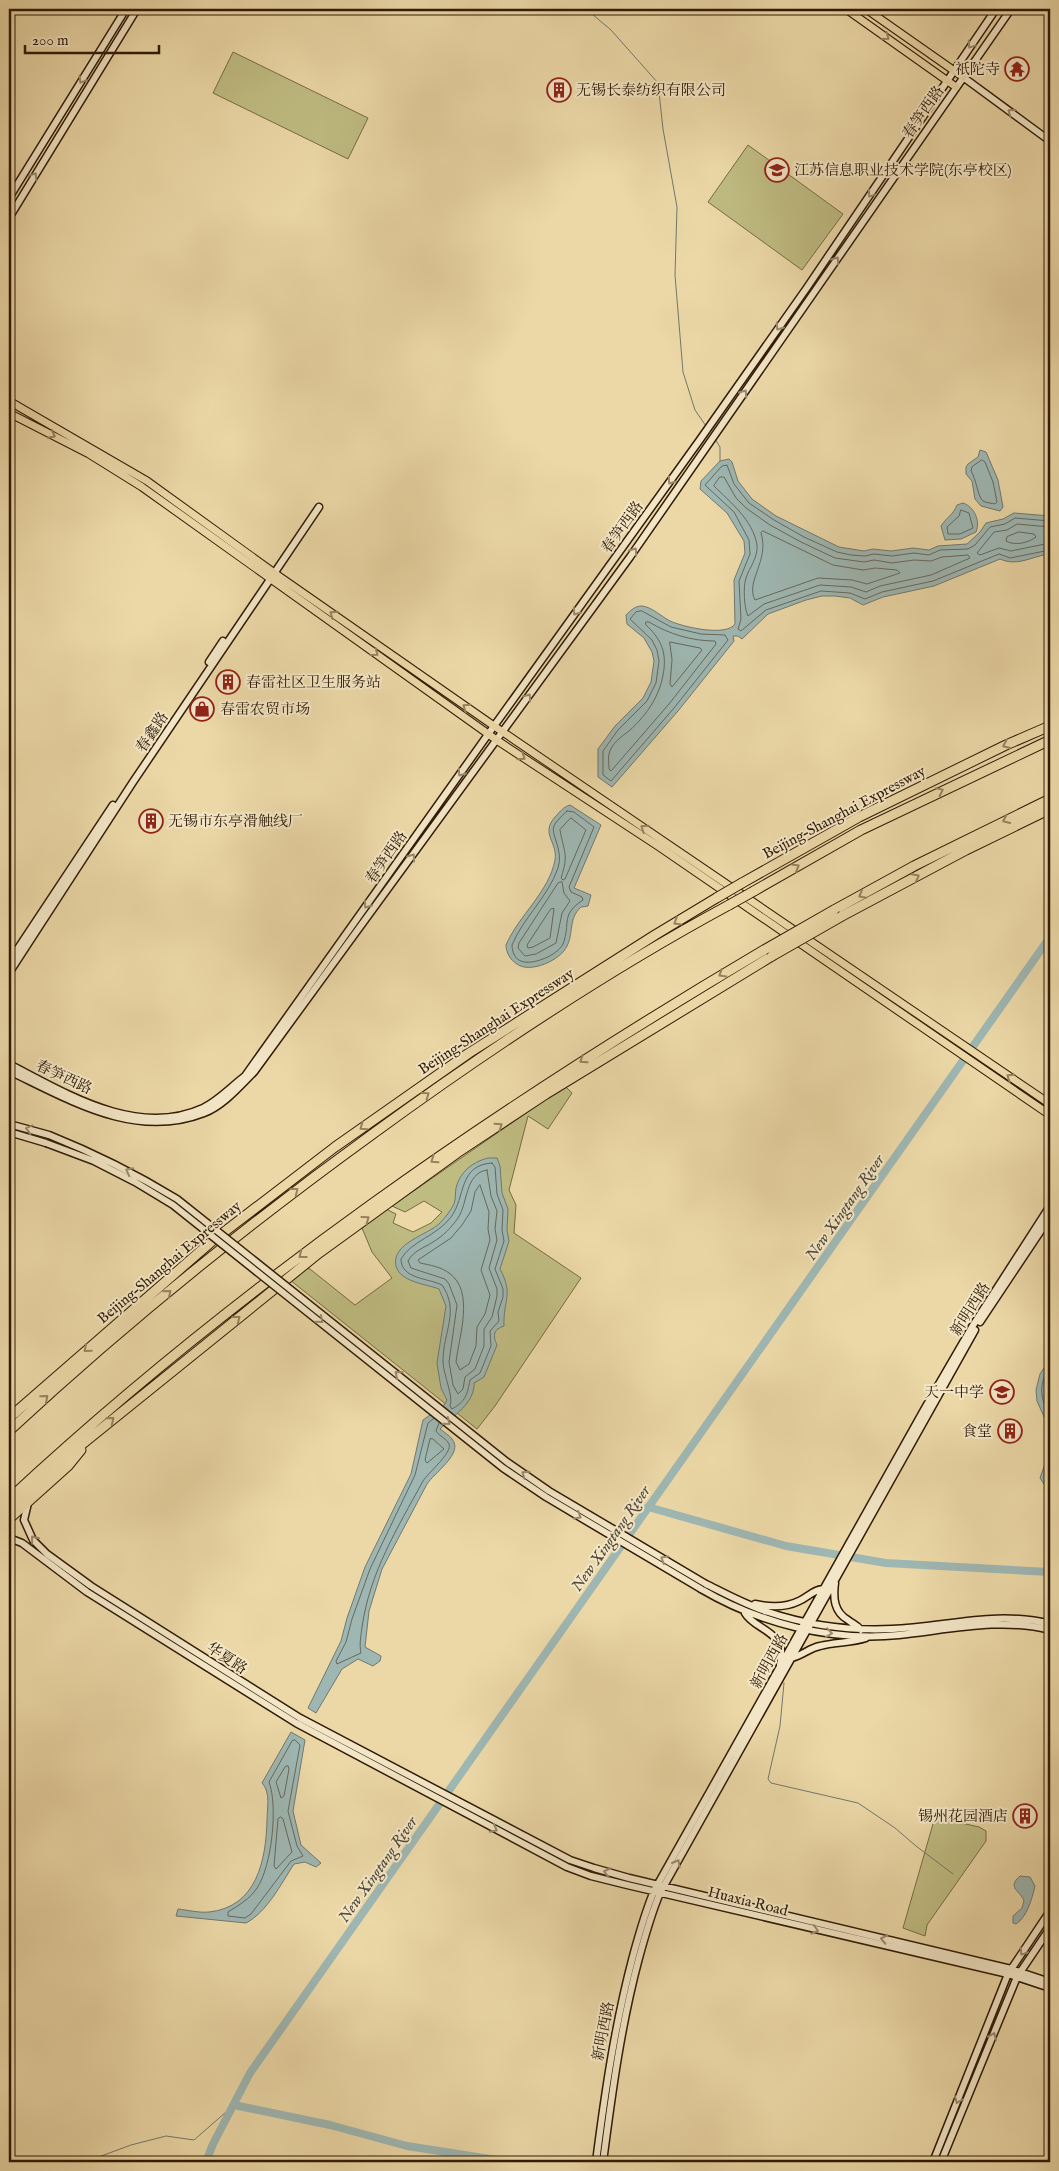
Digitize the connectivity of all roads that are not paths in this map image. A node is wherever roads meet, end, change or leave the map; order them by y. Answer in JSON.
{"nodes":[{"id":1,"x":126,"y":9,"type":"edge"},
{"id":2,"x":137,"y":9,"type":"edge"},
{"id":3,"x":846,"y":9,"type":"edge"},
{"id":4,"x":866,"y":9,"type":"edge"},
{"id":5,"x":996,"y":9,"type":"edge"},
{"id":6,"x":1011,"y":9,"type":"edge"},
{"id":7,"x":954,"y":70,"type":"junction"},
{"id":8,"x":963,"y":77,"type":"junction"},
{"id":9,"x":948,"y":81,"type":"junction"},
{"id":10,"x":956,"y":87,"type":"junction"},
{"id":11,"x":1050,"y":140,"type":"edge"},
{"id":12,"x":9,"y":198,"type":"edge"},
{"id":13,"x":9,"y":218,"type":"edge"},
{"id":14,"x":9,"y":401,"type":"edge"},
{"id":15,"x":9,"y":412,"type":"edge"},
{"id":16,"x":319,"y":507,"type":"dead end"},
{"id":17,"x":607,"y":569,"type":"junction"},
{"id":18,"x":272,"y":576,"type":"junction"},
{"id":19,"x":616,"y":576,"type":"junction"},
{"id":20,"x":494,"y":726,"type":"junction"},
{"id":21,"x":1050,"y":726,"type":"edge"},
{"id":22,"x":503,"y":732,"type":"junction"},
{"id":23,"x":488,"y":734,"type":"junction"},
{"id":24,"x":497,"y":740,"type":"junction"},
{"id":25,"x":1050,"y":740,"type":"edge"},
{"id":26,"x":1050,"y":799,"type":"edge"},
{"id":27,"x":1050,"y":809,"type":"edge"},
{"id":28,"x":9,"y":962,"type":"edge"},
{"id":29,"x":9,"y":973,"type":"edge"},
{"id":30,"x":9,"y":1064,"type":"edge"},
{"id":31,"x":9,"y":1071,"type":"edge"},
{"id":32,"x":1050,"y":1104,"type":"edge"},
{"id":33,"x":1050,"y":1115,"type":"edge"},
{"id":34,"x":9,"y":1124,"type":"edge"},
{"id":35,"x":9,"y":1132,"type":"edge"},
{"id":36,"x":1050,"y":1206,"type":"edge"},
{"id":37,"x":1050,"y":1217,"type":"edge"},
{"id":38,"x":9,"y":1418,"type":"edge"},
{"id":39,"x":9,"y":1431,"type":"edge"},
{"id":40,"x":96,"y":1432,"type":"junction"},
{"id":41,"x":9,"y":1499,"type":"edge"},
{"id":42,"x":29,"y":1500,"type":"junction"},
{"id":43,"x":9,"y":1510,"type":"edge"},
{"id":44,"x":9,"y":1519,"type":"edge"},
{"id":45,"x":9,"y":1538,"type":"edge"},
{"id":46,"x":850,"y":1545,"type":"junction"},
{"id":47,"x":838,"y":1568,"type":"junction"},
{"id":48,"x":835,"y":1580,"type":"junction"},
{"id":49,"x":703,"y":1587,"type":"junction"},
{"id":50,"x":824,"y":1588,"type":"junction"},
{"id":51,"x":742,"y":1602,"type":"junction"},
{"id":52,"x":745,"y":1612,"type":"junction"},
{"id":53,"x":1050,"y":1624,"type":"edge"},
{"id":54,"x":807,"y":1625,"type":"junction"},
{"id":55,"x":861,"y":1630,"type":"junction"},
{"id":56,"x":1050,"y":1630,"type":"edge"},
{"id":57,"x":871,"y":1636,"type":"junction"},
{"id":58,"x":791,"y":1658,"type":"junction"},
{"id":59,"x":779,"y":1670,"type":"junction"},
{"id":60,"x":429,"y":1790,"type":"junction"},
{"id":61,"x":453,"y":1803,"type":"junction"},
{"id":62,"x":661,"y":1884,"type":"junction"},
{"id":63,"x":657,"y":1892,"type":"junction"},
{"id":64,"x":1050,"y":1911,"type":"edge"},
{"id":65,"x":1050,"y":1928,"type":"edge"},
{"id":66,"x":1010,"y":1972,"type":"junction"},
{"id":67,"x":1018,"y":1974,"type":"junction"},
{"id":68,"x":1050,"y":1982,"type":"edge"},
{"id":69,"x":1050,"y":1988,"type":"edge"},
{"id":70,"x":596,"y":2162,"type":"edge"},
{"id":71,"x":603,"y":2162,"type":"edge"},
{"id":72,"x":932,"y":2162,"type":"edge"},
{"id":73,"x":941,"y":2162,"type":"edge"}],
"edges":[{"from":1,"to":12,"type":"main road","one_way":true},
{"from":13,"to":2,"type":"main road","one_way":true},
{"from":3,"to":9,"type":"main road","one_way":true},
{"from":4,"to":7,"type":"main road"},
{"from":5,"to":7,"type":"main road","name":"春笋西路","one_way":true},
{"from":6,"to":8,"type":"main road","name":"春笋西路"},
{"from":7,"to":8,"type":"main road"},
{"from":7,"to":9,"type":"main road","name":"春笋西路"},
{"from":8,"to":10,"type":"main road","name":"春笋西路"},
{"from":11,"to":8,"type":"main road","one_way":true},
{"from":9,"to":10,"type":"main road"},
{"from":9,"to":17,"type":"main road","name":"春笋西路","one_way":true},
{"from":19,"to":10,"type":"main road","name":"春笋西路","one_way":true},
{"from":14,"to":18,"type":"main road"},
{"from":15,"to":18,"type":"main road","one_way":true},
{"from":16,"to":18,"type":"main road","name":"春鑫路"},
{"from":17,"to":19,"type":"main road"},
{"from":17,"to":20,"type":"main road","name":"春笋西路","one_way":true},
{"from":20,"to":18,"type":"main road","one_way":true},
{"from":18,"to":23,"type":"main road","one_way":true},
{"from":18,"to":28,"type":"main road","name":"春鑫路"},
{"from":18,"to":29,"type":"main road","name":"春鑫路"},
{"from":22,"to":19,"type":"main road","name":"春笋西路","one_way":true},
{"from":20,"to":22,"type":"main road"},
{"from":20,"to":23,"type":"main road","name":"春笋西路"},
{"from":21,"to":38,"type":"highway","name":"Beijing–Shanghai Expressway","one_way":true,"bridge":true},
{"from":22,"to":24,"type":"main road","name":"春笋西路"},
{"from":32,"to":22,"type":"main road","one_way":true},
{"from":23,"to":24,"type":"main road"},
{"from":23,"to":30,"type":"main road","name":"春笋西路","one_way":true},
{"from":31,"to":24,"type":"main road","name":"春笋西路","one_way":true},
{"from":24,"to":33,"type":"main road","one_way":true},
{"from":39,"to":25,"type":"highway","name":"Beijing–Shanghai Expressway","one_way":true,"bridge":true},
{"from":26,"to":41,"type":"highway","one_way":true,"bridge":true},
{"from":40,"to":27,"type":"highway","one_way":true,"bridge":true},
{"from":49,"to":34,"type":"main road","one_way":true,"bridge":true},
{"from":35,"to":49,"type":"main road","one_way":true,"bridge":true},
{"from":36,"to":46,"type":"main road","name":"新明西路"},
{"from":37,"to":46,"type":"main road","name":"新明西路"},
{"from":40,"to":42,"type":"highway"},
{"from":40,"to":43,"type":"highway"},
{"from":42,"to":44,"type":"highway"},
{"from":60,"to":42,"type":"main road","name":"华夏路","one_way":true},
{"from":45,"to":60,"type":"main road","name":"华夏路"},
{"from":46,"to":47,"type":"main road","name":"新明西路"},
{"from":47,"to":48,"type":"main road","name":"新明西路"},
{"from":47,"to":50,"type":"main road","name":"新明西路"},
{"from":48,"to":54,"type":"main road","name":"新明西路"},
{"from":48,"to":55,"type":"main road"},
{"from":49,"to":51,"type":"main road"},
{"from":49,"to":52,"type":"main road"},
{"from":50,"to":51,"type":"main road"},
{"from":50,"to":54,"type":"main road","name":"新明西路"},
{"from":51,"to":54,"type":"main road"},
{"from":52,"to":54,"type":"main road"},
{"from":52,"to":59,"type":"main road"},
{"from":53,"to":55,"type":"main road"},
{"from":54,"to":55,"type":"main road"},
{"from":54,"to":57,"type":"main road","one_way":true},
{"from":54,"to":58,"type":"main road","name":"新明西路"},
{"from":54,"to":59,"type":"main road","name":"新明西路"},
{"from":56,"to":57,"type":"main road"},
{"from":57,"to":58,"type":"main road"},
{"from":62,"to":58,"type":"main road","name":"新明西路","one_way":true},
{"from":59,"to":62,"type":"main road","name":"新明西路"},
{"from":60,"to":61,"type":"main road","name":"华夏路"},
{"from":62,"to":61,"type":"main road","name":"Huaxia Road","one_way":true},
{"from":61,"to":63,"type":"main road","name":"Huaxia Road","one_way":true},
{"from":62,"to":63,"type":"main road","name":"新明西路"},
{"from":66,"to":62,"type":"main road","name":"Huaxia Road","one_way":true},
{"from":63,"to":66,"type":"main road","name":"Huaxia Road","one_way":true},
{"from":63,"to":70,"type":"main road","name":"新明西路"},
{"from":63,"to":71,"type":"main road","name":"新明西路"},
{"from":64,"to":66,"type":"main road","one_way":true},
{"from":65,"to":67,"type":"main road"},
{"from":66,"to":67,"type":"main road","name":"Huaxia Road"},
{"from":66,"to":72,"type":"main road","one_way":true},
{"from":67,"to":68,"type":"main road","name":"Huaxia Road"},
{"from":67,"to":69,"type":"main road","name":"Huaxia Road"},
{"from":73,"to":67,"type":"main road","one_way":true}]}
